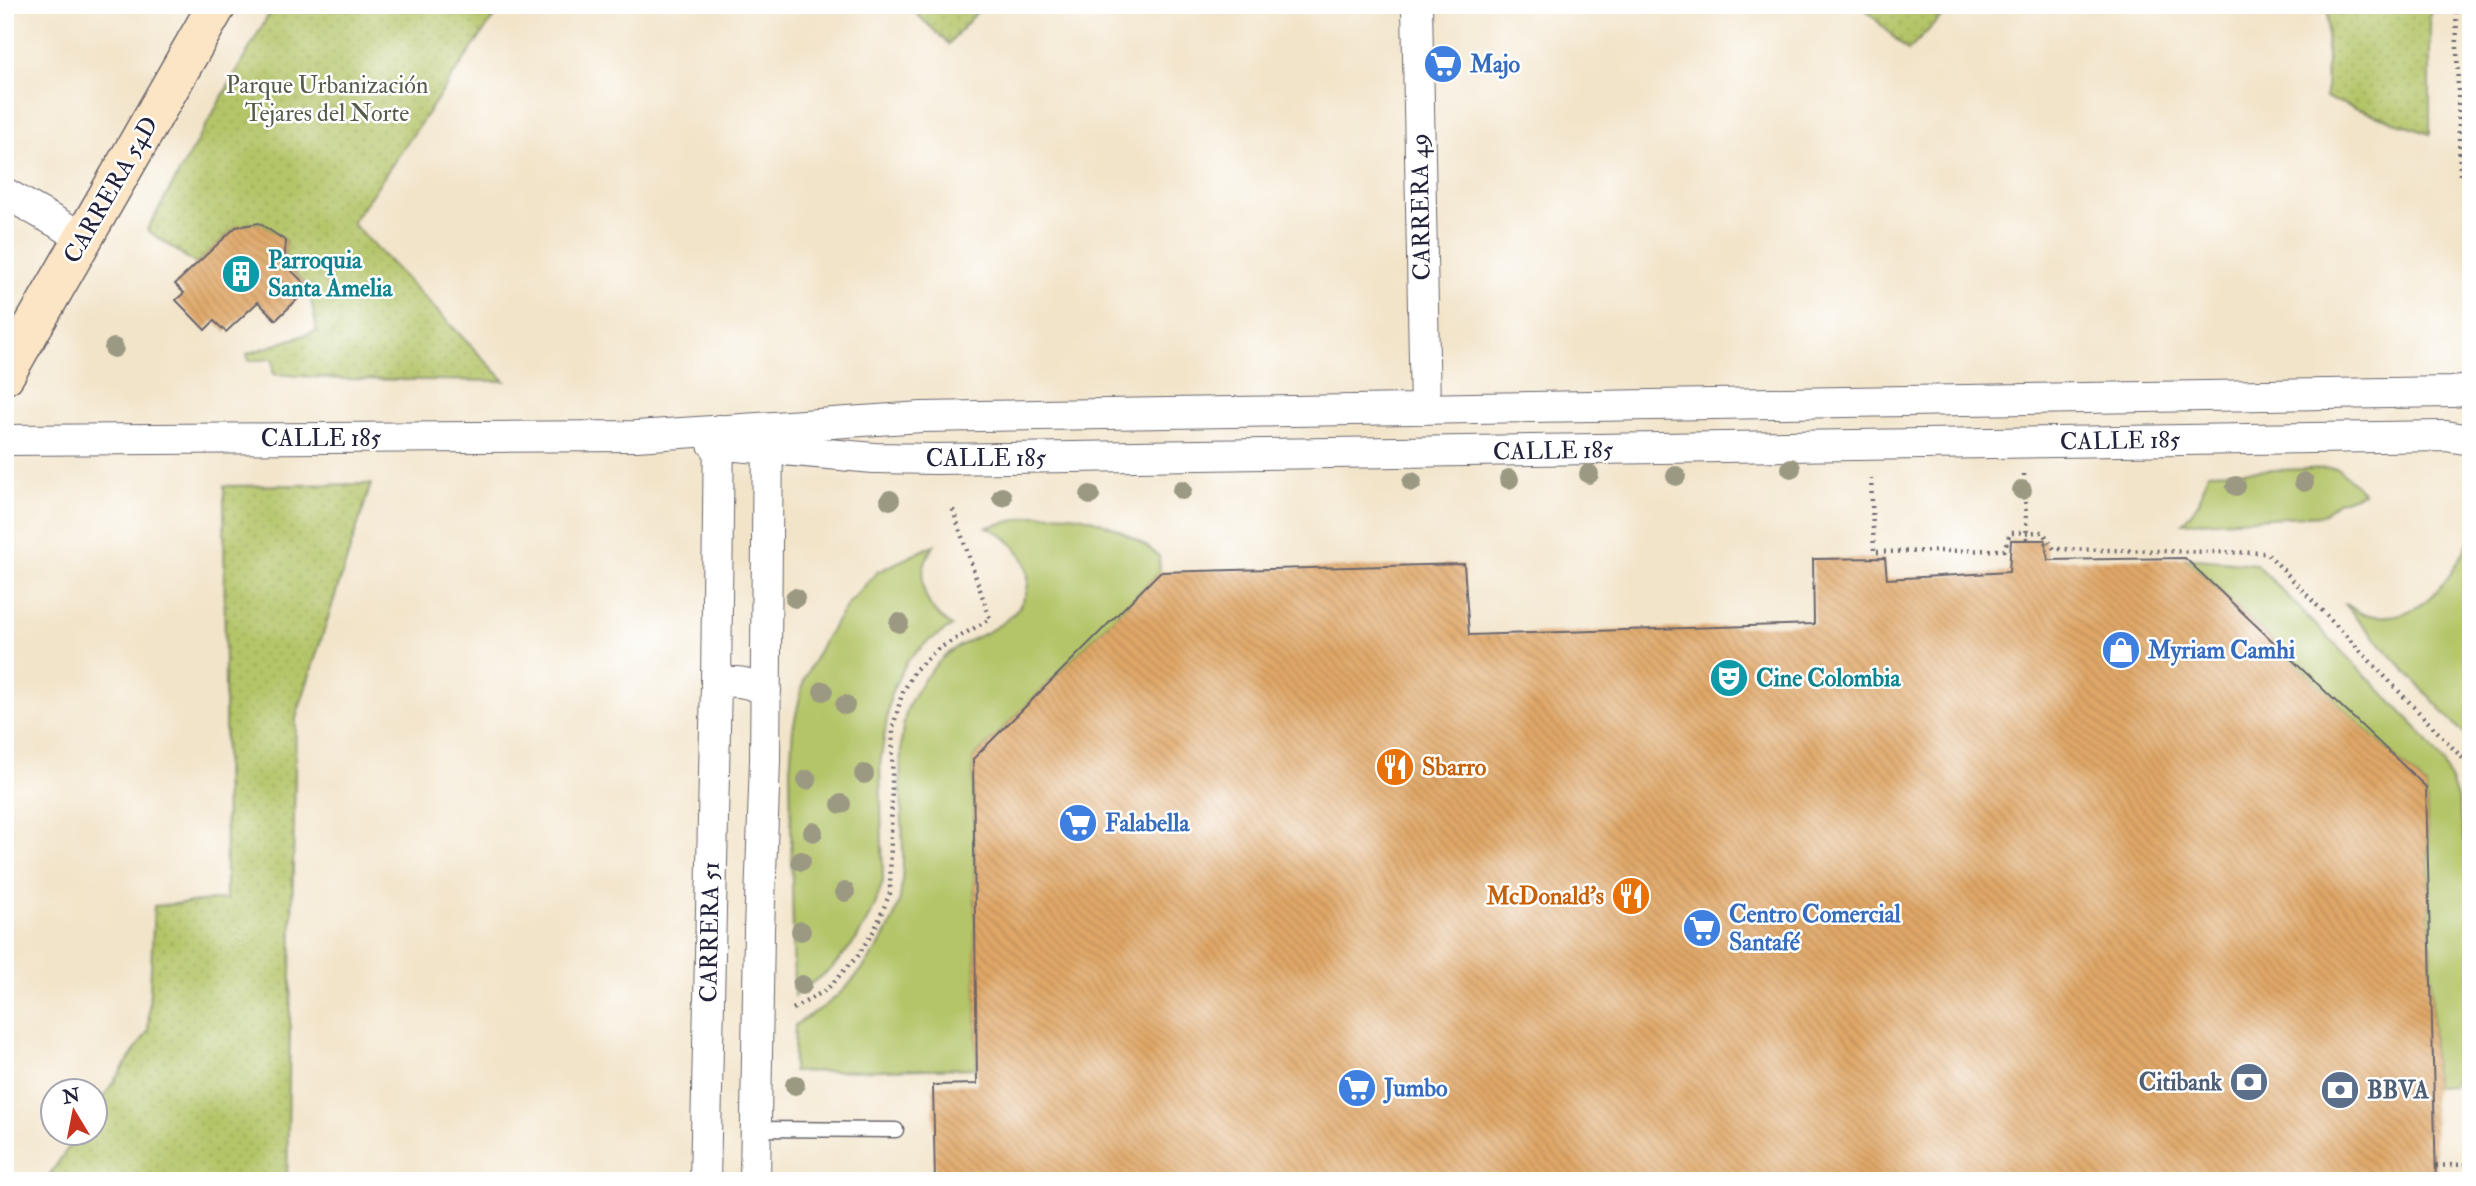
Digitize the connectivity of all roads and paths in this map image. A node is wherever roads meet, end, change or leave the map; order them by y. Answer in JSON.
{"nodes":[{"id":1,"x":217,"y":5,"type":"edge"},
{"id":2,"x":1417,"y":5,"type":"edge"},
{"id":3,"x":2456,"y":7,"type":"edge"},
{"id":4,"x":2471,"y":177,"type":"edge"},
{"id":5,"x":5,"y":193,"type":"edge"},
{"id":6,"x":84,"y":238,"type":"junction"},
{"id":7,"x":5,"y":375,"type":"edge"},
{"id":8,"x":2471,"y":390,"type":"edge"},
{"id":9,"x":1425,"y":409,"type":"junction"},
{"id":10,"x":719,"y":438,"type":"junction"},
{"id":11,"x":768,"y":439,"type":"junction"},
{"id":12,"x":5,"y":440,"type":"edge"},
{"id":13,"x":2471,"y":440,"type":"edge"},
{"id":14,"x":2024,"y":472,"type":"dead end"},
{"id":15,"x":1871,"y":478,"type":"dead end"},
{"id":16,"x":952,"y":508,"type":"dead end"},
{"id":17,"x":2027,"y":532,"type":"junction"},
{"id":18,"x":2027,"y":540,"type":"dead end"},
{"id":19,"x":716,"y":683,"type":"junction"},
{"id":20,"x":766,"y":691,"type":"junction"},
{"id":21,"x":2471,"y":767,"type":"edge"},
{"id":22,"x":786,"y":1013,"type":"dead end"},
{"id":23,"x":756,"y":1129,"type":"junction"},
{"id":24,"x":896,"y":1130,"type":"dead end"},
{"id":25,"x":2471,"y":1164,"type":"edge"},
{"id":26,"x":2436,"y":1166,"type":"dead end"},
{"id":27,"x":705,"y":1181,"type":"edge"},
{"id":28,"x":755,"y":1181,"type":"edge"}],
"edges":[{"from":1,"to":6,"type":"street","name":"CARRERA 54D"},
{"from":2,"to":9,"type":"street","name":"CARRERA 49"},
{"from":3,"to":4,"type":"path"},
{"from":5,"to":6,"type":"street"},
{"from":6,"to":7,"type":"street","name":"CARRERA 54D"},
{"from":8,"to":9,"type":"street","name":"CALLE 185"},
{"from":9,"to":11,"type":"street","name":"CALLE 185"},
{"from":10,"to":11,"type":"street","name":"CALLE 185"},
{"from":10,"to":12,"type":"street","name":"CALLE 185"},
{"from":10,"to":19,"type":"street","name":"CARRERA 51"},
{"from":11,"to":13,"type":"street","name":"CALLE 185"},
{"from":11,"to":20,"type":"street","name":"CARRERA 51"},
{"from":14,"to":17,"type":"path"},
{"from":15,"to":17,"type":"path"},
{"from":16,"to":22,"type":"path"},
{"from":17,"to":18,"type":"path"},
{"from":17,"to":21,"type":"path"},
{"from":19,"to":20,"type":"street"},
{"from":19,"to":27,"type":"street","name":"CARRERA 51"},
{"from":20,"to":23,"type":"street","name":"CARRERA 51"},
{"from":23,"to":24,"type":"lane"},
{"from":23,"to":28,"type":"street","name":"CARRERA 51"},
{"from":25,"to":26,"type":"path"}]}
